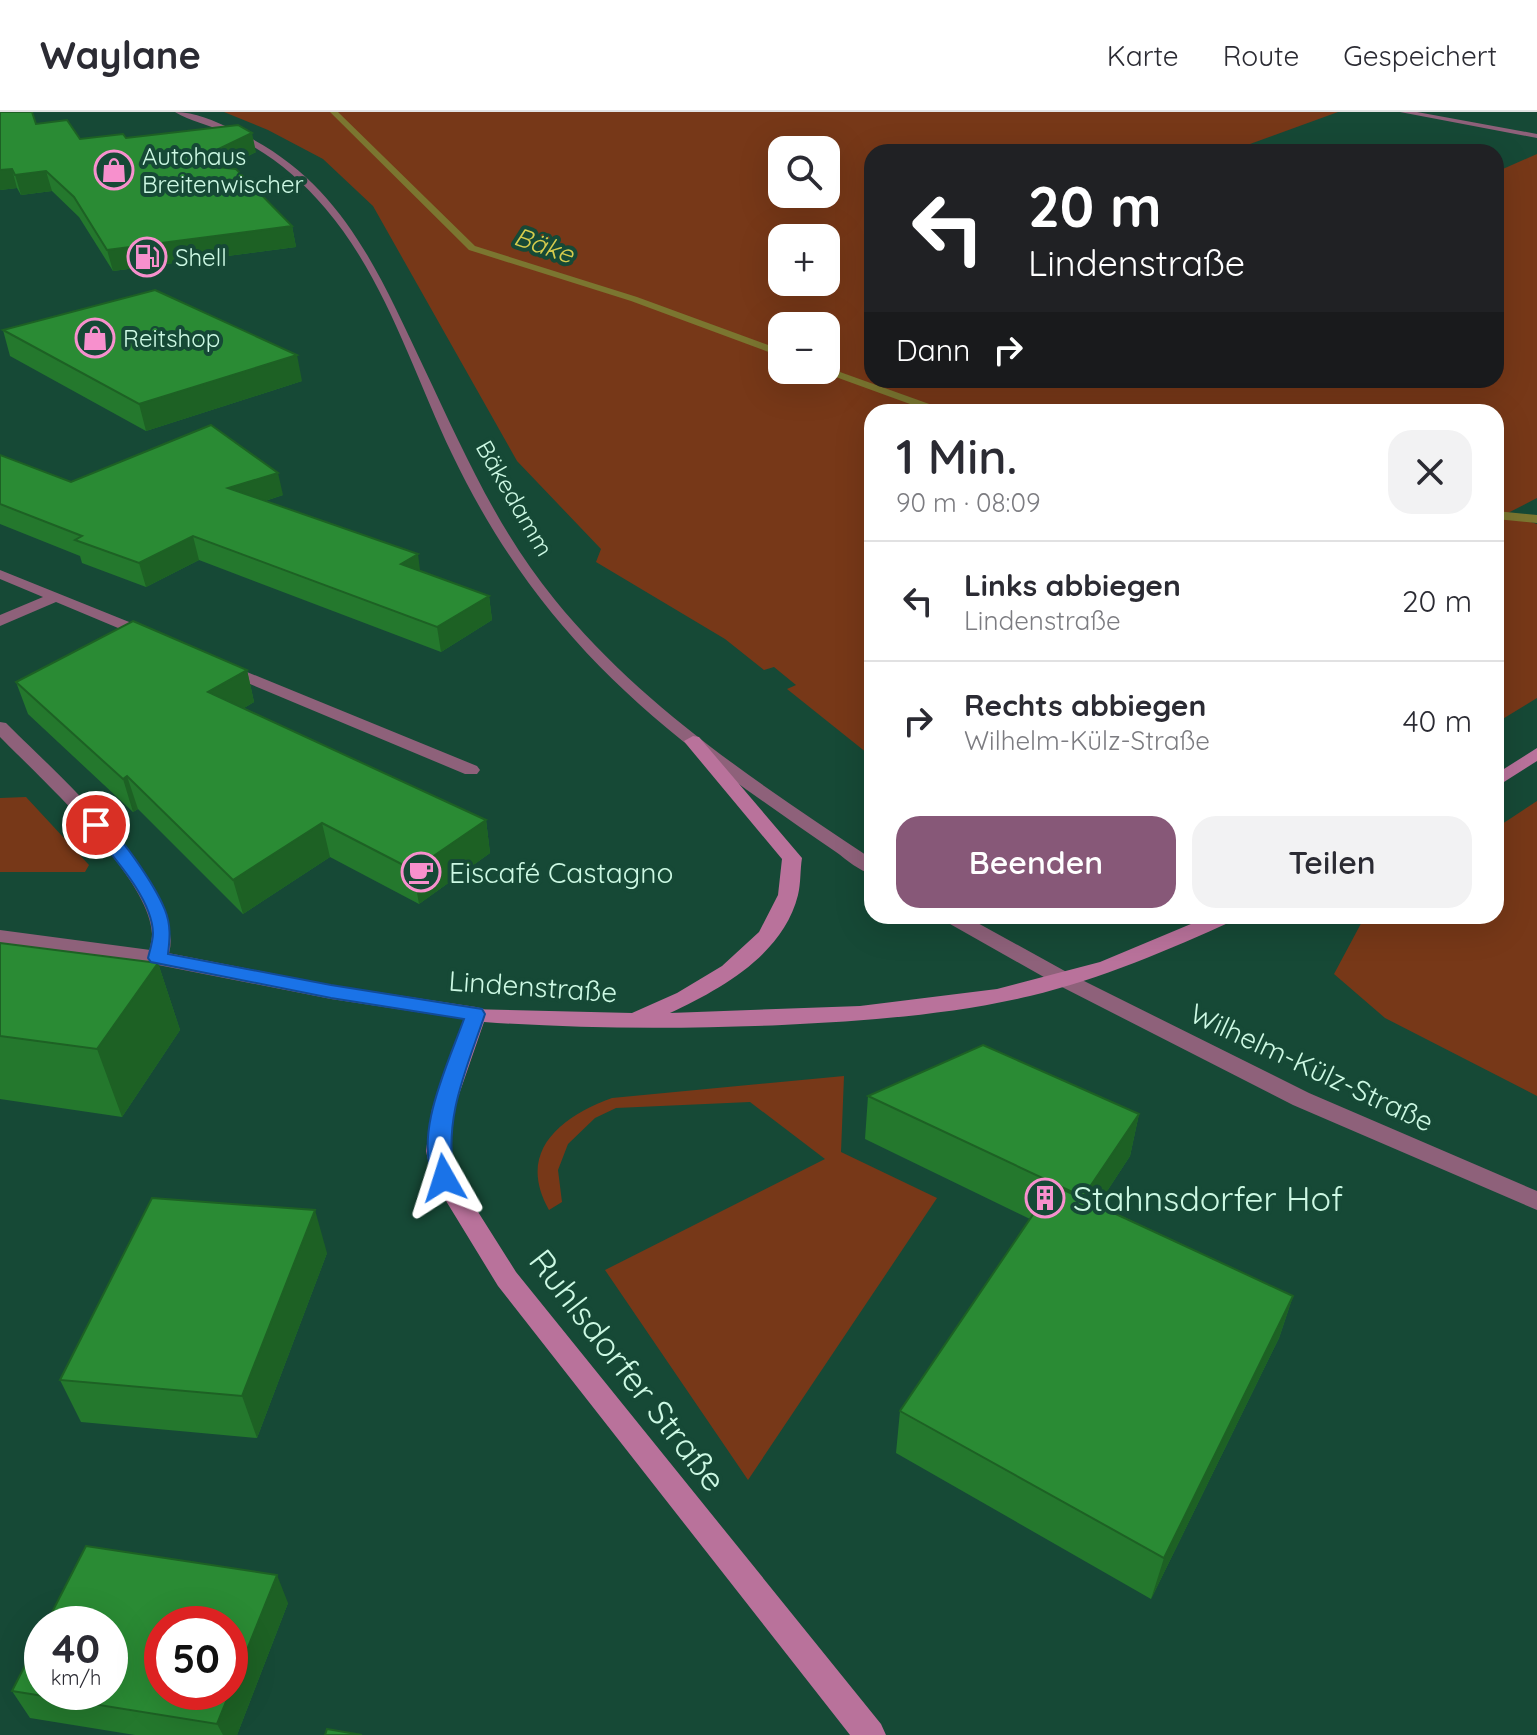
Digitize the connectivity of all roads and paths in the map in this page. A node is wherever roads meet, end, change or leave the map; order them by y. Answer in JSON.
{"nodes":[{"id":1,"x":179,"y":112,"type":"edge"},
{"id":2,"x":1404,"y":112,"type":"edge"},
{"id":3,"x":1537,"y":136,"type":"edge"},
{"id":4,"x":0,"y":574,"type":"edge"},
{"id":5,"x":56,"y":597,"type":"junction"},
{"id":6,"x":0,"y":621,"type":"edge"},
{"id":7,"x":158,"y":639,"type":"edge"},
{"id":8,"x":215,"y":663,"type":"edge"},
{"id":9,"x":0,"y":727,"type":"edge"},
{"id":10,"x":693,"y":741,"type":"junction"},
{"id":11,"x":1537,"y":753,"type":"edge"},
{"id":12,"x":471,"y":770,"type":"dead end"},
{"id":13,"x":1504,"y":776,"type":"edge"},
{"id":14,"x":864,"y":862,"type":"edge"},
{"id":15,"x":964,"y":924,"type":"edge"},
{"id":16,"x":1211,"y":924,"type":"edge"},
{"id":17,"x":0,"y":937,"type":"edge"},
{"id":18,"x":158,"y":958,"type":"junction"},
{"id":19,"x":1065,"y":980,"type":"junction"},
{"id":20,"x":476,"y":1014,"type":"junction"},
{"id":21,"x":626,"y":1021,"type":"junction"},
{"id":22,"x":1537,"y":1201,"type":"edge"},
{"id":23,"x":870,"y":1735,"type":"edge"}],
"edges":[{"from":1,"to":10,"type":"street","name":"Bäkedamm"},
{"from":2,"to":3,"type":"street"},
{"from":4,"to":5,"type":"street"},
{"from":5,"to":6,"type":"street"},
{"from":5,"to":7,"type":"street"},
{"from":8,"to":12,"type":"street"},
{"from":9,"to":18,"type":"street"},
{"from":10,"to":14,"type":"street","name":"Bäkedamm"},
{"from":10,"to":21,"type":"main road"},
{"from":11,"to":13,"type":"main road"},
{"from":15,"to":19,"type":"street"},
{"from":16,"to":19,"type":"main road","name":"Lindenstraße"},
{"from":17,"to":18,"type":"street","name":"Lindenstraße"},
{"from":18,"to":20,"type":"street","name":"Lindenstraße"},
{"from":19,"to":21,"type":"main road","name":"Lindenstraße"},
{"from":19,"to":22,"type":"street","name":"Wilhelm-Külz-Straße"},
{"from":20,"to":21,"type":"main road","name":"Lindenstraße"},
{"from":20,"to":23,"type":"main road","name":"Ruhlsdorfer Straße"}]}
